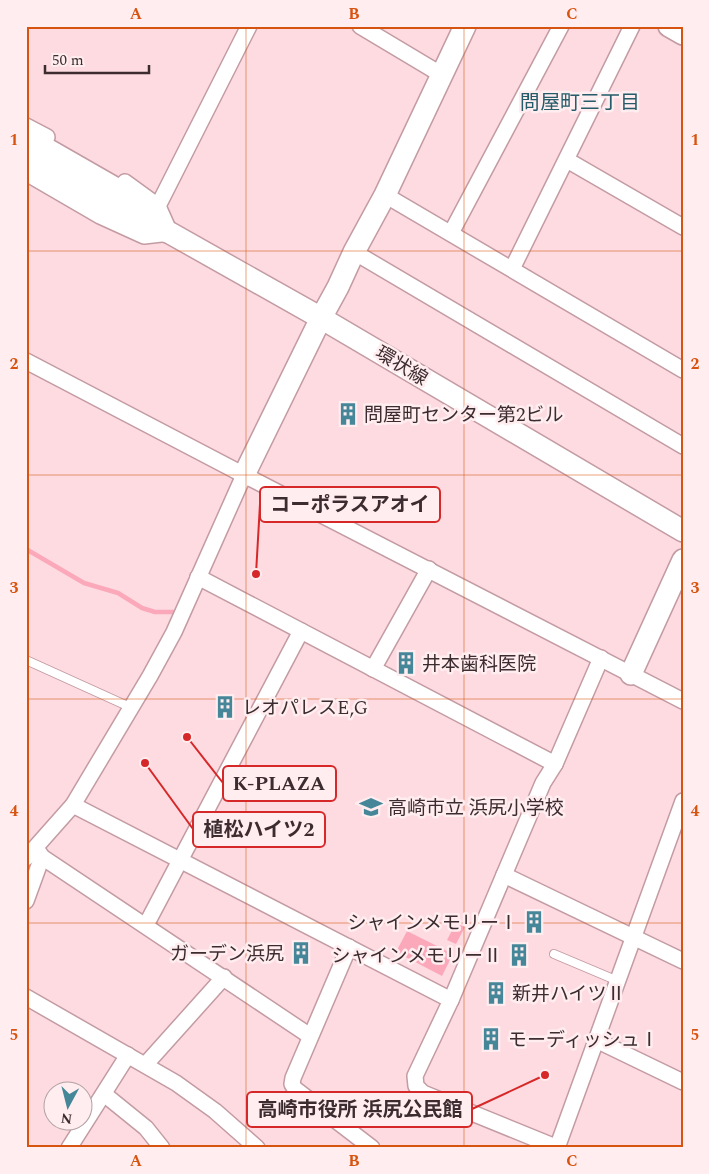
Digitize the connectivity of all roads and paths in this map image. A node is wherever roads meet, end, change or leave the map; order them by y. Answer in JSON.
{"nodes":[{"id":1,"x":249,"y":26,"type":"edge"},
{"id":2,"x":360,"y":26,"type":"edge"},
{"id":3,"x":465,"y":26,"type":"edge"},
{"id":4,"x":561,"y":26,"type":"edge"},
{"id":5,"x":632,"y":26,"type":"edge"},
{"id":6,"x":669,"y":26,"type":"edge"},
{"id":7,"x":683,"y":34,"type":"edge"},
{"id":8,"x":442,"y":75,"type":"junction"},
{"id":9,"x":26,"y":126,"type":"edge"},
{"id":10,"x":26,"y":137,"type":"edge"},
{"id":11,"x":567,"y":160,"type":"junction"},
{"id":12,"x":27,"y":171,"type":"edge"},
{"id":13,"x":385,"y":195,"type":"junction"},
{"id":14,"x":158,"y":206,"type":"junction"},
{"id":15,"x":683,"y":227,"type":"edge"},
{"id":16,"x":170,"y":233,"type":"junction"},
{"id":17,"x":450,"y":233,"type":"junction"},
{"id":18,"x":354,"y":252,"type":"junction"},
{"id":19,"x":512,"y":269,"type":"junction"},
{"id":20,"x":321,"y":318,"type":"junction"},
{"id":21,"x":26,"y":361,"type":"edge"},
{"id":22,"x":683,"y":370,"type":"edge"},
{"id":23,"x":683,"y":446,"type":"edge"},
{"id":24,"x":244,"y":475,"type":"junction"},
{"id":25,"x":683,"y":531,"type":"edge"},
{"id":26,"x":683,"y":560,"type":"edge"},
{"id":27,"x":428,"y":569,"type":"junction"},
{"id":28,"x":198,"y":577,"type":"junction"},
{"id":29,"x":301,"y":631,"type":"junction"},
{"id":30,"x":601,"y":658,"type":"junction"},
{"id":31,"x":26,"y":660,"type":"edge"},
{"id":32,"x":373,"y":669,"type":"junction"},
{"id":33,"x":631,"y":674,"type":"junction"},
{"id":34,"x":683,"y":701,"type":"edge"},
{"id":35,"x":132,"y":708,"type":"junction"},
{"id":36,"x":555,"y":764,"type":"junction"},
{"id":37,"x":683,"y":802,"type":"edge"},
{"id":38,"x":73,"y":805,"type":"junction"},
{"id":39,"x":679,"y":827,"type":"edge"},
{"id":40,"x":35,"y":854,"type":"edge"},
{"id":41,"x":181,"y":861,"type":"junction"},
{"id":42,"x":504,"y":875,"type":"junction"},
{"id":43,"x":26,"y":901,"type":"edge"},
{"id":44,"x":146,"y":925,"type":"junction"},
{"id":45,"x":633,"y":937,"type":"junction"},
{"id":46,"x":349,"y":947,"type":"junction"},
{"id":47,"x":554,"y":954,"type":"dead end"},
{"id":48,"x":683,"y":961,"type":"edge"},
{"id":49,"x":224,"y":977,"type":"junction"},
{"id":50,"x":618,"y":981,"type":"junction"},
{"id":51,"x":26,"y":997,"type":"edge"},
{"id":52,"x":451,"y":1000,"type":"junction"},
{"id":53,"x":310,"y":1036,"type":"junction"},
{"id":54,"x":596,"y":1040,"type":"junction"},
{"id":55,"x":128,"y":1055,"type":"junction"},
{"id":56,"x":146,"y":1064,"type":"junction"},
{"id":57,"x":683,"y":1082,"type":"edge"},
{"id":58,"x":104,"y":1094,"type":"junction"},
{"id":59,"x":69,"y":1148,"type":"edge"},
{"id":60,"x":162,"y":1148,"type":"edge"},
{"id":61,"x":258,"y":1148,"type":"edge"},
{"id":62,"x":372,"y":1148,"type":"edge"},
{"id":63,"x":558,"y":1148,"type":"edge"}],
"edges":[{"from":1,"to":14,"type":"street"},
{"from":2,"to":8,"type":"street"},
{"from":3,"to":8,"type":"street"},
{"from":4,"to":17,"type":"street"},
{"from":5,"to":11,"type":"street"},
{"from":6,"to":7,"type":"street"},
{"from":8,"to":13,"type":"street"},
{"from":9,"to":14,"type":"street"},
{"from":10,"to":16,"type":"street","name":"環状線"},
{"from":11,"to":15,"type":"street"},
{"from":11,"to":19,"type":"street"},
{"from":12,"to":16,"type":"street","name":"環状線"},
{"from":13,"to":17,"type":"street"},
{"from":13,"to":18,"type":"street"},
{"from":14,"to":16,"type":"street"},
{"from":16,"to":20,"type":"street","name":"環状線"},
{"from":17,"to":19,"type":"street"},
{"from":18,"to":20,"type":"street"},
{"from":18,"to":23,"type":"street"},
{"from":19,"to":22,"type":"street"},
{"from":20,"to":24,"type":"street"},
{"from":20,"to":25,"type":"street","name":"環状線"},
{"from":21,"to":24,"type":"street"},
{"from":24,"to":27,"type":"street"},
{"from":24,"to":28,"type":"street"},
{"from":26,"to":33,"type":"street"},
{"from":27,"to":30,"type":"street"},
{"from":27,"to":32,"type":"street"},
{"from":28,"to":29,"type":"street"},
{"from":28,"to":35,"type":"street"},
{"from":29,"to":32,"type":"street"},
{"from":29,"to":41,"type":"street"},
{"from":30,"to":33,"type":"street"},
{"from":30,"to":36,"type":"street"},
{"from":31,"to":35,"type":"lane"},
{"from":32,"to":36,"type":"street"},
{"from":33,"to":34,"type":"street"},
{"from":35,"to":38,"type":"street"},
{"from":36,"to":42,"type":"street"},
{"from":37,"to":39,"type":"street"},
{"from":38,"to":40,"type":"street"},
{"from":38,"to":41,"type":"street"},
{"from":39,"to":45,"type":"street"},
{"from":40,"to":43,"type":"street"},
{"from":40,"to":44,"type":"street"},
{"from":41,"to":44,"type":"street"},
{"from":41,"to":46,"type":"street"},
{"from":42,"to":45,"type":"street"},
{"from":42,"to":52,"type":"street"},
{"from":44,"to":49,"type":"street"},
{"from":45,"to":48,"type":"street"},
{"from":45,"to":50,"type":"street"},
{"from":46,"to":52,"type":"street"},
{"from":46,"to":53,"type":"street"},
{"from":47,"to":50,"type":"lane"},
{"from":49,"to":53,"type":"street"},
{"from":49,"to":56,"type":"street"},
{"from":50,"to":54,"type":"street"},
{"from":51,"to":55,"type":"street"},
{"from":52,"to":63,"type":"street"},
{"from":53,"to":62,"type":"street"},
{"from":54,"to":57,"type":"street"},
{"from":54,"to":63,"type":"street"},
{"from":55,"to":56,"type":"street"},
{"from":55,"to":58,"type":"street"},
{"from":56,"to":61,"type":"street"},
{"from":58,"to":59,"type":"street"},
{"from":58,"to":60,"type":"street"}]}
